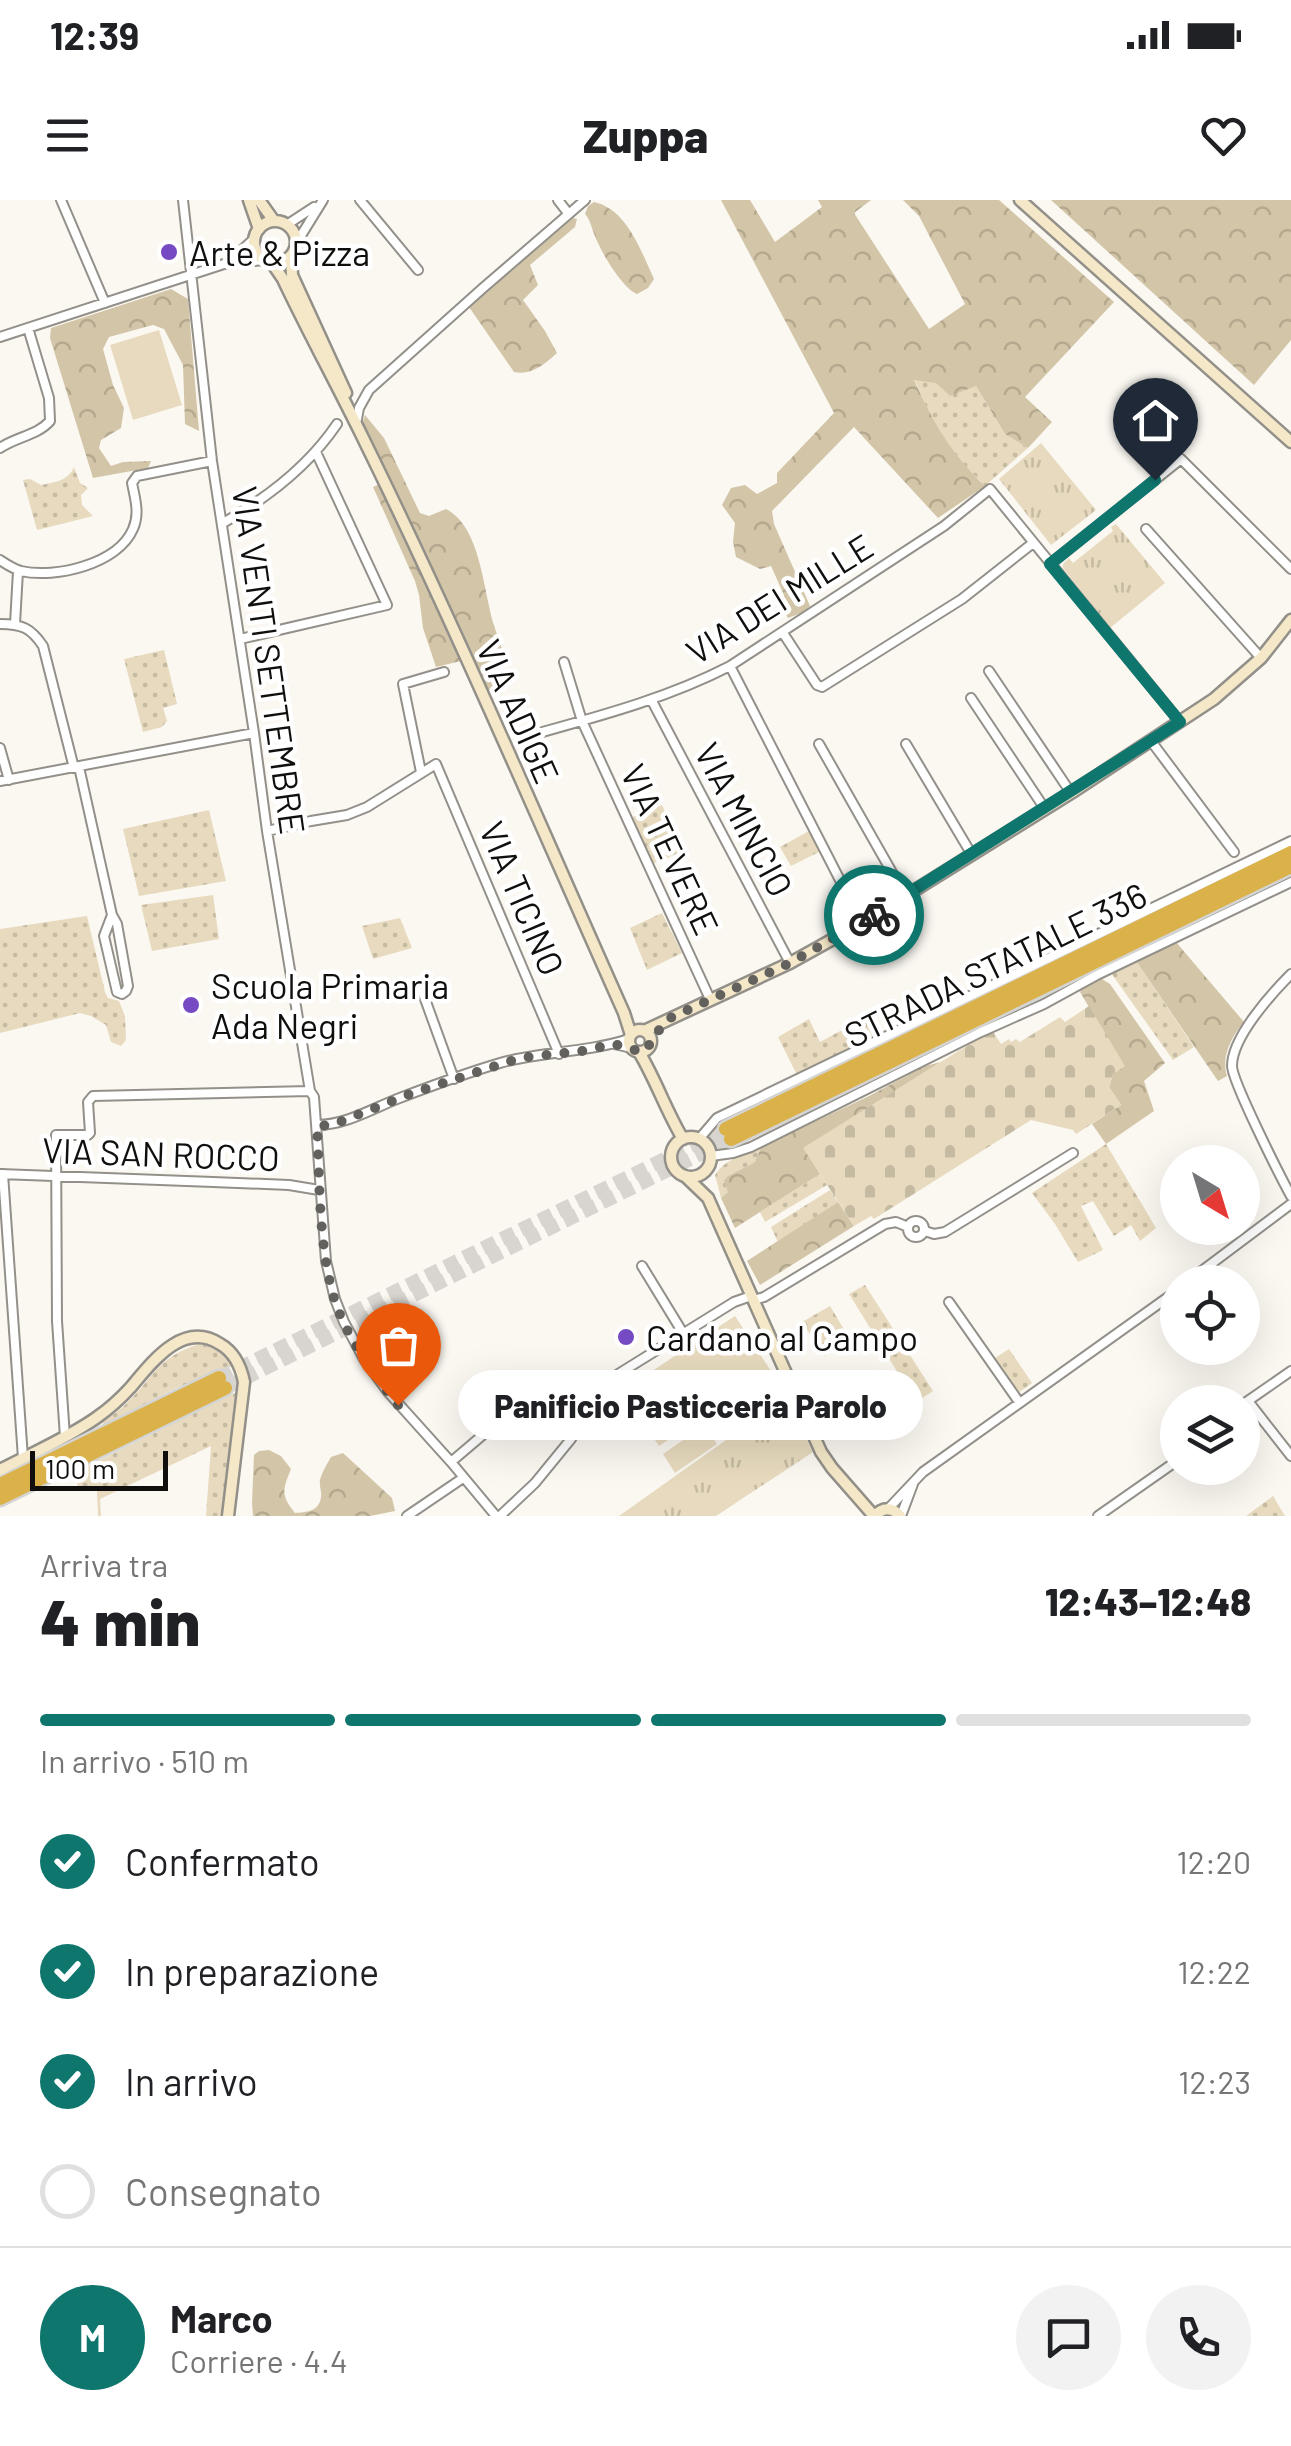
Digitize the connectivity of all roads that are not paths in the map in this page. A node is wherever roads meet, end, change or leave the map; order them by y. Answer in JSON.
{"nodes":[{"id":1,"x":61,"y":200,"type":"edge"},
{"id":2,"x":183,"y":200,"type":"edge"},
{"id":3,"x":249,"y":200,"type":"edge"},
{"id":4,"x":259,"y":200,"type":"edge"},
{"id":5,"x":360,"y":200,"type":"edge"},
{"id":6,"x":558,"y":200,"type":"edge"},
{"id":7,"x":585,"y":200,"type":"edge"},
{"id":8,"x":1020,"y":200,"type":"edge"},
{"id":9,"x":323,"y":201,"type":"edge"},
{"id":10,"x":568,"y":213,"type":"junction"},
{"id":11,"x":274,"y":220,"type":"junction"},
{"id":12,"x":288,"y":224,"type":"junction"},
{"id":13,"x":256,"y":234,"type":"junction"},
{"id":14,"x":297,"y":242,"type":"junction"},
{"id":15,"x":292,"y":256,"type":"junction"},
{"id":16,"x":268,"y":262,"type":"junction"},
{"id":17,"x":228,"y":263,"type":"junction"},
{"id":18,"x":418,"y":270,"type":"dead end"},
{"id":19,"x":192,"y":275,"type":"junction"},
{"id":20,"x":105,"y":304,"type":"junction"},
{"id":21,"x":28,"y":328,"type":"junction"},
{"id":22,"x":0,"y":337,"type":"edge"},
{"id":23,"x":343,"y":386,"type":"junction"},
{"id":24,"x":369,"y":390,"type":"junction"},
{"id":25,"x":337,"y":424,"type":"dead end"},
{"id":26,"x":358,"y":425,"type":"junction"},
{"id":27,"x":1291,"y":442,"type":"edge"},
{"id":28,"x":0,"y":448,"type":"edge"},
{"id":29,"x":316,"y":452,"type":"junction"},
{"id":30,"x":212,"y":461,"type":"junction"},
{"id":31,"x":223,"y":524,"type":"junction"},
{"id":32,"x":1146,"y":528,"type":"dead end"},
{"id":33,"x":1033,"y":544,"type":"junction"},
{"id":34,"x":0,"y":560,"type":"edge"},
{"id":35,"x":1050,"y":564,"type":"junction"},
{"id":36,"x":1291,"y":569,"type":"edge"},
{"id":37,"x":18,"y":571,"type":"junction"},
{"id":38,"x":1291,"y":620,"type":"edge"},
{"id":39,"x":0,"y":624,"type":"edge"},
{"id":40,"x":15,"y":624,"type":"junction"},
{"id":41,"x":782,"y":633,"type":"junction"},
{"id":42,"x":240,"y":639,"type":"junction"},
{"id":43,"x":1261,"y":658,"type":"junction"},
{"id":44,"x":564,"y":662,"type":"dead end"},
{"id":45,"x":730,"y":666,"type":"junction"},
{"id":46,"x":989,"y":671,"type":"dead end"},
{"id":47,"x":444,"y":672,"type":"dead end"},
{"id":48,"x":970,"y":698,"type":"dead end"},
{"id":49,"x":652,"y":700,"type":"junction"},
{"id":50,"x":582,"y":721,"type":"junction"},
{"id":51,"x":1180,"y":722,"type":"junction"},
{"id":52,"x":254,"y":733,"type":"junction"},
{"id":53,"x":520,"y":738,"type":"dead end"},
{"id":54,"x":1151,"y":741,"type":"junction"},
{"id":55,"x":819,"y":744,"type":"dead end"},
{"id":56,"x":906,"y":744,"type":"dead end"},
{"id":57,"x":0,"y":748,"type":"edge"},
{"id":58,"x":77,"y":768,"type":"junction"},
{"id":59,"x":421,"y":772,"type":"junction"},
{"id":60,"x":4,"y":780,"type":"edge"},
{"id":61,"x":1070,"y":793,"type":"junction"},
{"id":62,"x":1045,"y":808,"type":"junction"},
{"id":63,"x":267,"y":831,"type":"junction"},
{"id":64,"x":1291,"y":841,"type":"edge"},
{"id":65,"x":1234,"y":852,"type":"dead end"},
{"id":66,"x":1291,"y":853,"type":"edge"},
{"id":67,"x":972,"y":855,"type":"junction"},
{"id":68,"x":1291,"y":866,"type":"edge"},
{"id":69,"x":1291,"y":882,"type":"edge"},
{"id":70,"x":906,"y":897,"type":"junction"},
{"id":71,"x":112,"y":915,"type":"junction"},
{"id":72,"x":862,"y":923,"type":"junction"},
{"id":73,"x":790,"y":963,"type":"junction"},
{"id":74,"x":1291,"y":974,"type":"edge"},
{"id":75,"x":389,"y":994,"type":"dead end"},
{"id":76,"x":710,"y":999,"type":"junction"},
{"id":77,"x":639,"y":1040,"type":"junction"},
{"id":78,"x":559,"y":1054,"type":"junction"},
{"id":79,"x":454,"y":1079,"type":"junction"},
{"id":80,"x":310,"y":1090,"type":"junction"},
{"id":81,"x":317,"y":1126,"type":"junction"},
{"id":82,"x":683,"y":1139,"type":"junction"},
{"id":83,"x":700,"y":1139,"type":"junction"},
{"id":84,"x":1073,"y":1153,"type":"dead end"},
{"id":85,"x":711,"y":1156,"type":"junction"},
{"id":86,"x":708,"y":1168,"type":"junction"},
{"id":87,"x":2,"y":1174,"type":"edge"},
{"id":88,"x":55,"y":1175,"type":"junction"},
{"id":89,"x":684,"y":1176,"type":"junction"},
{"id":90,"x":319,"y":1190,"type":"junction"},
{"id":91,"x":1291,"y":1196,"type":"edge"},
{"id":92,"x":708,"y":1198,"type":"junction"},
{"id":93,"x":1291,"y":1204,"type":"edge"},
{"id":94,"x":1210,"y":1265,"type":"edge"},
{"id":95,"x":642,"y":1266,"type":"dead end"},
{"id":96,"x":752,"y":1298,"type":"junction"},
{"id":97,"x":948,"y":1302,"type":"dead end"},
{"id":98,"x":1160,"y":1303,"type":"edge"},
{"id":99,"x":684,"y":1333,"type":"junction"},
{"id":100,"x":1291,"y":1371,"type":"edge"},
{"id":101,"x":1260,"y":1393,"type":"edge"},
{"id":102,"x":1019,"y":1402,"type":"junction"},
{"id":103,"x":511,"y":1411,"type":"dead end"},
{"id":104,"x":1260,"y":1420,"type":"edge"},
{"id":105,"x":65,"y":1437,"type":"junction"},
{"id":106,"x":1291,"y":1456,"type":"edge"},
{"id":107,"x":23,"y":1458,"type":"junction"},
{"id":108,"x":452,"y":1462,"type":"junction"},
{"id":109,"x":0,"y":1470,"type":"edge"},
{"id":110,"x":1160,"y":1473,"type":"edge"},
{"id":111,"x":463,"y":1478,"type":"junction"},
{"id":112,"x":915,"y":1480,"type":"junction"},
{"id":113,"x":0,"y":1485,"type":"edge"},
{"id":114,"x":0,"y":1498,"type":"edge"},
{"id":115,"x":230,"y":1513,"type":"edge"},
{"id":116,"x":879,"y":1513,"type":"edge"},
{"id":117,"x":407,"y":1516,"type":"edge"},
{"id":118,"x":498,"y":1516,"type":"edge"},
{"id":119,"x":900,"y":1516,"type":"edge"},
{"id":120,"x":1098,"y":1516,"type":"edge"}],
"edges":[{"from":1,"to":20,"type":"street"},
{"from":2,"to":19,"type":"street","name":"VIA VENTI SETTEMBRE"},
{"from":3,"to":13,"type":"street"},
{"from":4,"to":11,"type":"street"},
{"from":5,"to":18,"type":"street"},
{"from":6,"to":10,"type":"street"},
{"from":7,"to":10,"type":"street"},
{"from":8,"to":27,"type":"street"},
{"from":9,"to":12,"type":"street"},
{"from":9,"to":14,"type":"street"},
{"from":10,"to":24,"type":"street"},
{"from":11,"to":12,"type":"street"},
{"from":11,"to":13,"type":"street"},
{"from":12,"to":14,"type":"street"},
{"from":13,"to":16,"type":"street"},
{"from":13,"to":17,"type":"street"},
{"from":14,"to":15,"type":"street"},
{"from":15,"to":16,"type":"street"},
{"from":15,"to":23,"type":"street","name":"VIA ADIGE"},
{"from":16,"to":17,"type":"street"},
{"from":16,"to":26,"type":"street","name":"VIA ADIGE"},
{"from":17,"to":19,"type":"street"},
{"from":19,"to":20,"type":"street"},
{"from":19,"to":30,"type":"street","name":"VIA VENTI SETTEMBRE"},
{"from":20,"to":21,"type":"street"},
{"from":21,"to":22,"type":"street"},
{"from":21,"to":28,"type":"street"},
{"from":23,"to":24,"type":"street"},
{"from":23,"to":26,"type":"street","name":"VIA ADIGE"},
{"from":24,"to":26,"type":"street"},
{"from":25,"to":29,"type":"street"},
{"from":26,"to":77,"type":"street","name":"VIA ADIGE"},
{"from":29,"to":31,"type":"street"},
{"from":29,"to":42,"type":"street"},
{"from":30,"to":31,"type":"street","name":"VIA VENTI SETTEMBRE"},
{"from":30,"to":37,"type":"street"},
{"from":31,"to":42,"type":"street","name":"VIA VENTI SETTEMBRE"},
{"from":32,"to":43,"type":"street"},
{"from":33,"to":35,"type":"street"},
{"from":33,"to":41,"type":"street","name":"VIA DEI MILLE"},
{"from":33,"to":41,"type":"street"},
{"from":34,"to":37,"type":"street"},
{"from":35,"to":36,"type":"street"},
{"from":35,"to":51,"type":"street"},
{"from":37,"to":40,"type":"street"},
{"from":38,"to":43,"type":"street"},
{"from":39,"to":40,"type":"street"},
{"from":40,"to":58,"type":"street"},
{"from":41,"to":45,"type":"street","name":"VIA DEI MILLE"},
{"from":42,"to":52,"type":"street","name":"VIA VENTI SETTEMBRE"},
{"from":43,"to":51,"type":"street"},
{"from":44,"to":50,"type":"street"},
{"from":45,"to":49,"type":"street","name":"VIA DEI MILLE"},
{"from":45,"to":72,"type":"street"},
{"from":46,"to":61,"type":"street"},
{"from":47,"to":59,"type":"street"},
{"from":48,"to":62,"type":"street"},
{"from":49,"to":50,"type":"street","name":"VIA DEI MILLE"},
{"from":49,"to":73,"type":"street","name":"VIA MINCIO"},
{"from":50,"to":53,"type":"street","name":"VIA DEI MILLE"},
{"from":50,"to":76,"type":"street","name":"VIA TEVERE"},
{"from":51,"to":54,"type":"street"},
{"from":52,"to":58,"type":"street"},
{"from":52,"to":63,"type":"street","name":"VIA VENTI SETTEMBRE"},
{"from":54,"to":61,"type":"street"},
{"from":54,"to":65,"type":"street"},
{"from":55,"to":70,"type":"street"},
{"from":56,"to":67,"type":"street"},
{"from":57,"to":60,"type":"street"},
{"from":58,"to":60,"type":"street"},
{"from":58,"to":71,"type":"street"},
{"from":59,"to":63,"type":"street"},
{"from":59,"to":78,"type":"street","name":"VIA TICINO"},
{"from":61,"to":62,"type":"street"},
{"from":62,"to":67,"type":"street"},
{"from":63,"to":80,"type":"street","name":"VIA VENTI SETTEMBRE"},
{"from":64,"to":83,"type":"street"},
{"from":66,"to":68,"type":"highway","name":"STRADA STATALE 336"},
{"from":67,"to":70,"type":"street"},
{"from":69,"to":85,"type":"street"},
{"from":70,"to":72,"type":"street"},
{"from":71,"to":71,"type":"street"},
{"from":72,"to":73,"type":"street"},
{"from":73,"to":76,"type":"street"},
{"from":74,"to":91,"type":"street"},
{"from":75,"to":79,"type":"street"},
{"from":76,"to":77,"type":"street"},
{"from":77,"to":78,"type":"street"},
{"from":77,"to":82,"type":"street"},
{"from":78,"to":79,"type":"street"},
{"from":79,"to":81,"type":"street"},
{"from":80,"to":81,"type":"street","name":"VIA VENTI SETTEMBRE"},
{"from":80,"to":88,"type":"street"},
{"from":81,"to":90,"type":"street","name":"VIA VENTI SETTEMBRE"},
{"from":82,"to":83,"type":"street"},
{"from":82,"to":89,"type":"street"},
{"from":83,"to":85,"type":"street"},
{"from":84,"to":96,"type":"street"},
{"from":85,"to":86,"type":"street"},
{"from":86,"to":89,"type":"street"},
{"from":86,"to":92,"type":"street"},
{"from":87,"to":88,"type":"street","name":"VIA SAN ROCCO"},
{"from":87,"to":107,"type":"street"},
{"from":88,"to":90,"type":"street","name":"VIA SAN ROCCO"},
{"from":88,"to":105,"type":"street"},
{"from":89,"to":92,"type":"street"},
{"from":90,"to":108,"type":"street","name":"VIA VENTI SETTEMBRE"},
{"from":92,"to":96,"type":"street"},
{"from":93,"to":94,"type":"street"},
{"from":95,"to":99,"type":"street"},
{"from":96,"to":99,"type":"street"},
{"from":96,"to":116,"type":"street"},
{"from":97,"to":102,"type":"street"},
{"from":98,"to":102,"type":"street"},
{"from":99,"to":118,"type":"street"},
{"from":100,"to":101,"type":"street"},
{"from":102,"to":112,"type":"street"},
{"from":103,"to":108,"type":"street"},
{"from":104,"to":106,"type":"street"},
{"from":105,"to":107,"type":"street"},
{"from":105,"to":115,"type":"street"},
{"from":107,"to":109,"type":"street"},
{"from":108,"to":111,"type":"street","name":"VIA VENTI SETTEMBRE"},
{"from":110,"to":120,"type":"street"},
{"from":111,"to":117,"type":"street"},
{"from":111,"to":118,"type":"street","name":"VIA VENTI SETTEMBRE"},
{"from":112,"to":116,"type":"street"},
{"from":112,"to":119,"type":"street"},
{"from":113,"to":114,"type":"highway"},
{"from":116,"to":119,"type":"street"}]}
